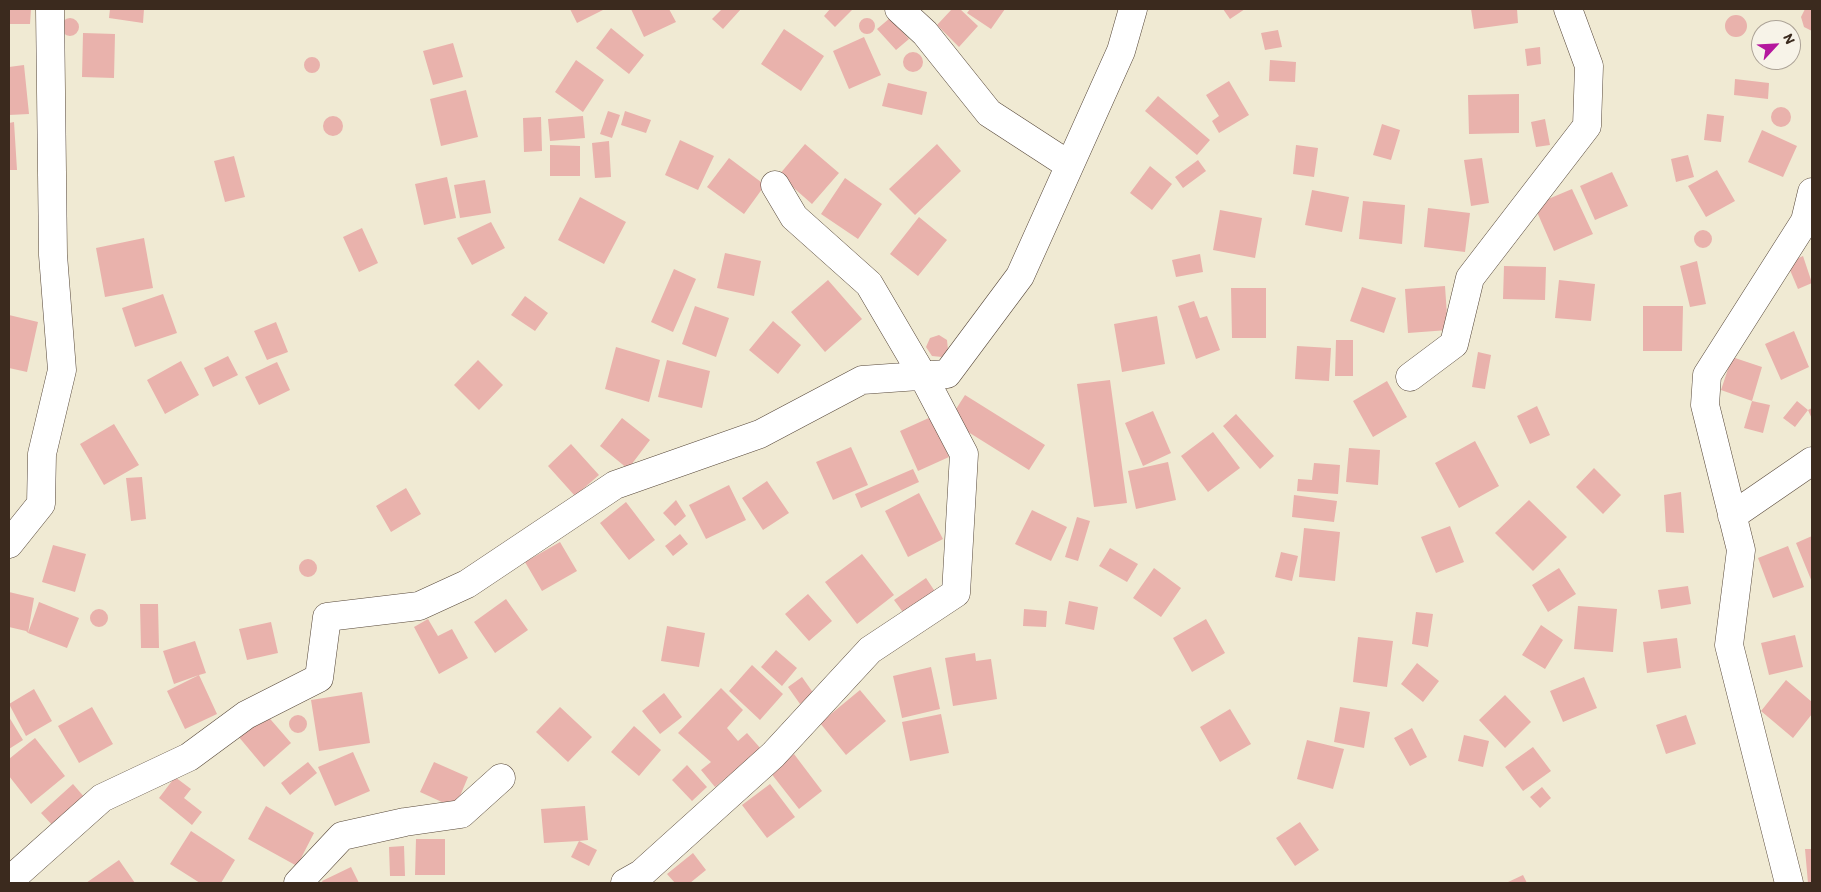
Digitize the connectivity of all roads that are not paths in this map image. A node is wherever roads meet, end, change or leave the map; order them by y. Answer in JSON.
{"nodes":[{"id":1,"x":50,"y":9,"type":"edge"},
{"id":2,"x":899,"y":9,"type":"edge"},
{"id":3,"x":1133,"y":9,"type":"edge"},
{"id":4,"x":1568,"y":9,"type":"edge"},
{"id":5,"x":1069,"y":165,"type":"junction"},
{"id":6,"x":775,"y":185,"type":"dead end"},
{"id":7,"x":1812,"y":192,"type":"edge"},
{"id":8,"x":923,"y":376,"type":"junction"},
{"id":9,"x":1410,"y":377,"type":"dead end"},
{"id":10,"x":1812,"y":461,"type":"edge"},
{"id":11,"x":1732,"y":516,"type":"junction"},
{"id":12,"x":9,"y":544,"type":"edge"},
{"id":13,"x":501,"y":778,"type":"dead end"},
{"id":14,"x":9,"y":881,"type":"edge"},
{"id":15,"x":298,"y":883,"type":"edge"},
{"id":16,"x":625,"y":883,"type":"edge"},
{"id":17,"x":1789,"y":883,"type":"edge"}],
"edges":[{"from":1,"to":12,"type":"street"},
{"from":2,"to":5,"type":"street"},
{"from":3,"to":5,"type":"street"},
{"from":4,"to":9,"type":"street"},
{"from":5,"to":8,"type":"street"},
{"from":6,"to":8,"type":"street"},
{"from":7,"to":11,"type":"street"},
{"from":8,"to":14,"type":"street"},
{"from":8,"to":16,"type":"street"},
{"from":10,"to":11,"type":"street"},
{"from":11,"to":17,"type":"street"},
{"from":13,"to":15,"type":"street"}]}
